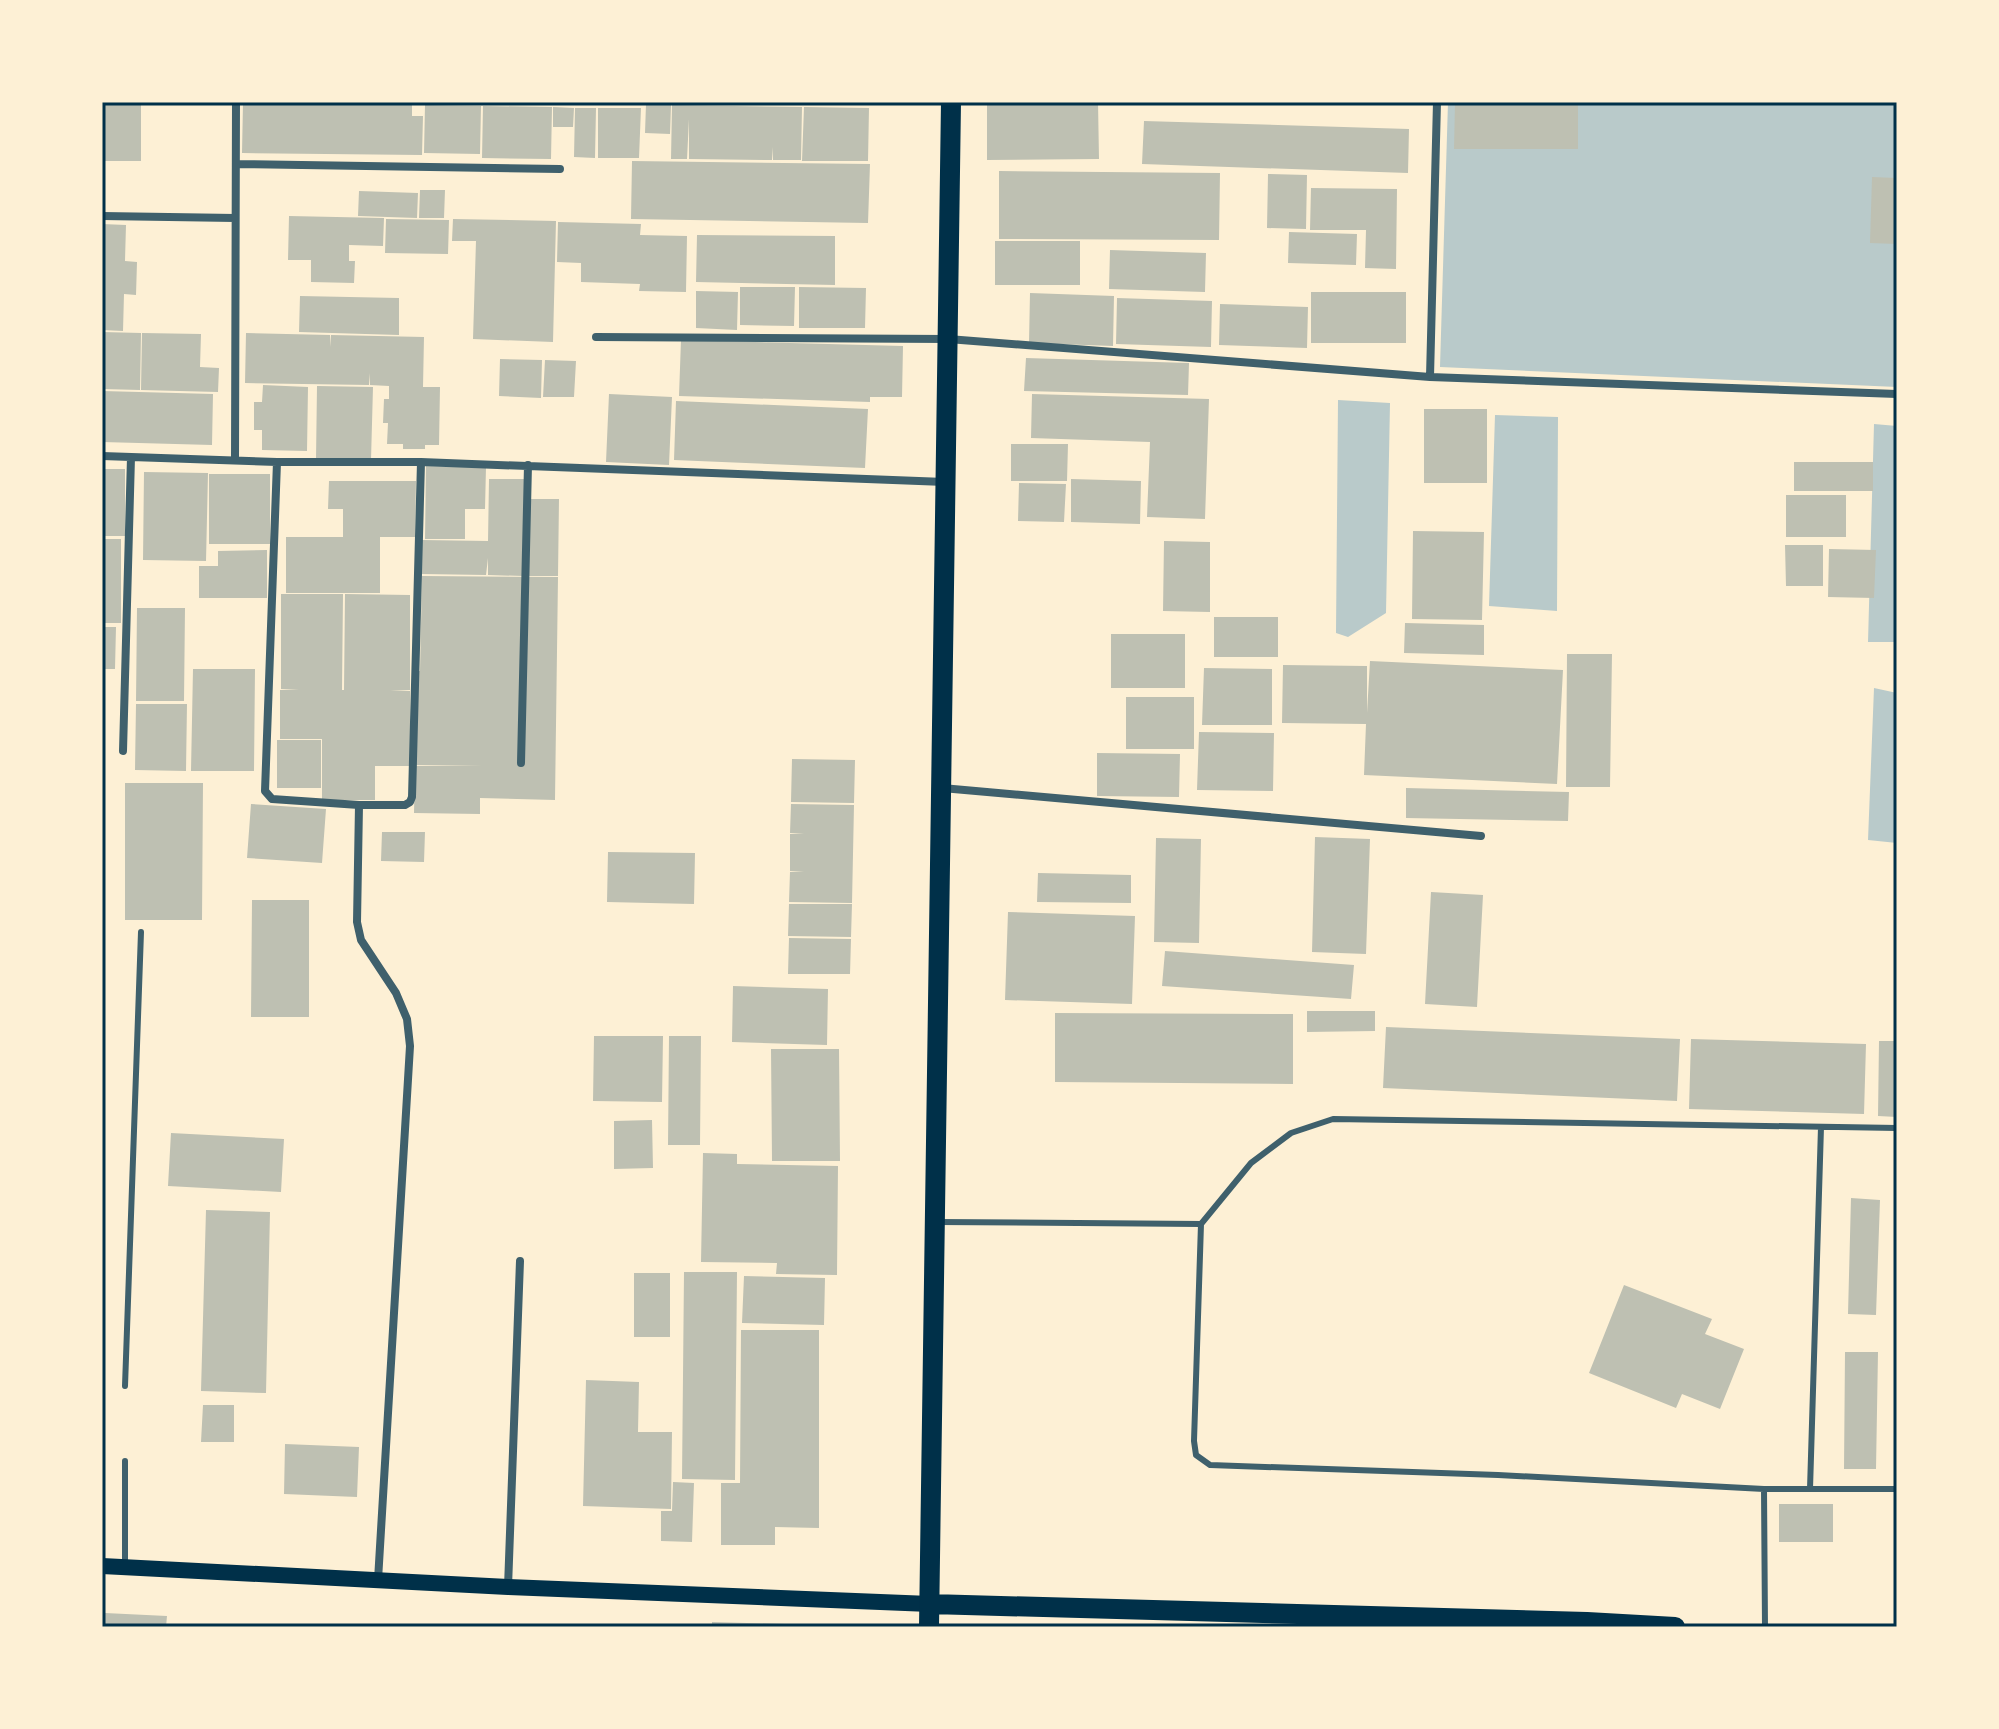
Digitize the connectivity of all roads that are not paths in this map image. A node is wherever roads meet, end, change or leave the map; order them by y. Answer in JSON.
{"nodes":[{"id":1,"x":236,"y":102,"type":"edge"},
{"id":2,"x":951,"y":102,"type":"edge"},
{"id":3,"x":1437,"y":102,"type":"edge"},
{"id":4,"x":236,"y":164,"type":"junction"},
{"id":5,"x":560,"y":169,"type":"dead end"},
{"id":6,"x":102,"y":216,"type":"edge"},
{"id":7,"x":235,"y":218,"type":"junction"},
{"id":8,"x":596,"y":337,"type":"dead end"},
{"id":9,"x":948,"y":339,"type":"junction"},
{"id":10,"x":1430,"y":377,"type":"junction"},
{"id":11,"x":1897,"y":394,"type":"edge"},
{"id":12,"x":102,"y":456,"type":"edge"},
{"id":13,"x":131,"y":457,"type":"junction"},
{"id":14,"x":235,"y":460,"type":"junction"},
{"id":15,"x":277,"y":462,"type":"junction"},
{"id":16,"x":421,"y":462,"type":"junction"},
{"id":17,"x":528,"y":465,"type":"junction"},
{"id":18,"x":946,"y":482,"type":"junction"},
{"id":19,"x":123,"y":751,"type":"dead end"},
{"id":20,"x":521,"y":763,"type":"dead end"},
{"id":21,"x":941,"y":788,"type":"junction"},
{"id":22,"x":359,"y":805,"type":"junction"},
{"id":23,"x":1481,"y":836,"type":"dead end"},
{"id":24,"x":141,"y":932,"type":"dead end"},
{"id":25,"x":1821,"y":1127,"type":"junction"},
{"id":26,"x":1897,"y":1128,"type":"edge"},
{"id":27,"x":935,"y":1222,"type":"junction"},
{"id":28,"x":1201,"y":1224,"type":"junction"},
{"id":29,"x":520,"y":1261,"type":"dead end"},
{"id":30,"x":125,"y":1386,"type":"dead end"},
{"id":31,"x":125,"y":1461,"type":"dead end"},
{"id":32,"x":1764,"y":1489,"type":"junction"},
{"id":33,"x":1810,"y":1489,"type":"junction"},
{"id":34,"x":1897,"y":1489,"type":"edge"},
{"id":35,"x":102,"y":1566,"type":"edge"},
{"id":36,"x":125,"y":1567,"type":"junction"},
{"id":37,"x":378,"y":1580,"type":"junction"},
{"id":38,"x":508,"y":1587,"type":"junction"},
{"id":39,"x":930,"y":1604,"type":"junction"},
{"id":40,"x":1587,"y":1624,"type":"edge"},
{"id":41,"x":929,"y":1627,"type":"edge"},
{"id":42,"x":1675,"y":1627,"type":"edge"},
{"id":43,"x":1765,"y":1627,"type":"edge"}],
"edges":[{"from":1,"to":4,"type":"street"},
{"from":2,"to":9,"type":"main road"},
{"from":3,"to":10,"type":"street"},
{"from":4,"to":5,"type":"street"},
{"from":4,"to":7,"type":"street"},
{"from":6,"to":7,"type":"street"},
{"from":7,"to":14,"type":"street"},
{"from":8,"to":9,"type":"street"},
{"from":9,"to":10,"type":"street"},
{"from":9,"to":18,"type":"main road"},
{"from":10,"to":11,"type":"street"},
{"from":12,"to":13,"type":"street"},
{"from":13,"to":14,"type":"street"},
{"from":13,"to":19,"type":"street"},
{"from":14,"to":15,"type":"street"},
{"from":15,"to":16,"type":"street"},
{"from":15,"to":22,"type":"street"},
{"from":16,"to":17,"type":"street"},
{"from":16,"to":22,"type":"street"},
{"from":17,"to":18,"type":"street"},
{"from":17,"to":20,"type":"street"},
{"from":18,"to":21,"type":"main road"},
{"from":21,"to":23,"type":"street"},
{"from":21,"to":27,"type":"main road"},
{"from":22,"to":37,"type":"street"},
{"from":24,"to":30,"type":"lane"},
{"from":25,"to":26,"type":"lane"},
{"from":25,"to":28,"type":"lane"},
{"from":25,"to":33,"type":"lane"},
{"from":27,"to":28,"type":"lane"},
{"from":27,"to":39,"type":"main road"},
{"from":28,"to":32,"type":"lane"},
{"from":29,"to":38,"type":"street"},
{"from":31,"to":36,"type":"lane"},
{"from":32,"to":33,"type":"lane"},
{"from":32,"to":43,"type":"lane"},
{"from":33,"to":34,"type":"lane"},
{"from":35,"to":36,"type":"main road"},
{"from":36,"to":37,"type":"main road"},
{"from":37,"to":38,"type":"main road"},
{"from":38,"to":39,"type":"main road"},
{"from":39,"to":40,"type":"main road"},
{"from":39,"to":41,"type":"main road"},
{"from":40,"to":42,"type":"main road"}]}
